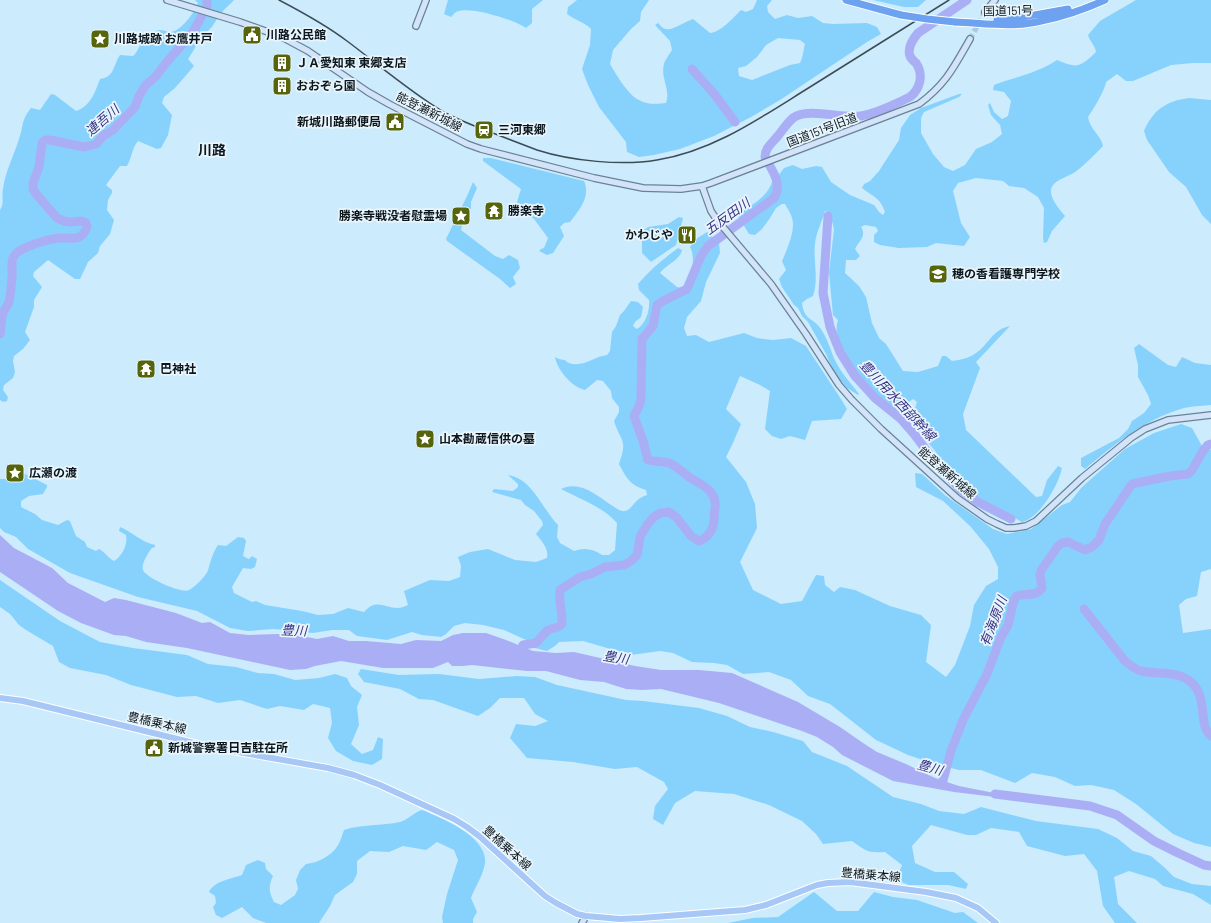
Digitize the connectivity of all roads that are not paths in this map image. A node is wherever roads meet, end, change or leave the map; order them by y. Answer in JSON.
{"nodes":[{"id":1,"x":167,"y":0,"type":"edge"},
{"id":2,"x":426,"y":0,"type":"edge"},
{"id":3,"x":846,"y":0,"type":"edge"},
{"id":4,"x":855,"y":0,"type":"edge"},
{"id":5,"x":995,"y":0,"type":"edge"},
{"id":6,"x":1093,"y":0,"type":"edge"},
{"id":7,"x":1105,"y":0,"type":"edge"},
{"id":8,"x":881,"y":10,"type":"junction"},
{"id":9,"x":986,"y":12,"type":"tunnel mouth"},
{"id":10,"x":955,"y":22,"type":"junction"},
{"id":11,"x":416,"y":26,"type":"dead end"},
{"id":12,"x":970,"y":39,"type":"tunnel mouth"},
{"id":13,"x":702,"y":186,"type":"junction"},
{"id":14,"x":1211,"y":415,"type":"edge"},
{"id":15,"x":0,"y":698,"type":"edge"},
{"id":16,"x":586,"y":916,"type":"junction"},
{"id":17,"x":582,"y":923,"type":"edge"},
{"id":18,"x":996,"y":923,"type":"edge"}],
"edges":[{"from":1,"to":13,"type":"main road","name":"能登瀬新城線"},
{"from":2,"to":11,"type":"main road"},
{"from":3,"to":8,"type":"highway","name":"国道151号"},
{"from":4,"to":8,"type":"highway","name":"国道151号"},
{"from":5,"to":9,"type":"main road"},
{"from":6,"to":10,"type":"highway","name":"国道151号"},
{"from":7,"to":10,"type":"highway","name":"国道151号"},
{"from":8,"to":10,"type":"highway","name":"国道151号","bridge":true},
{"from":12,"to":13,"type":"main road","name":"国道151号旧道"},
{"from":13,"to":14,"type":"main road","name":"能登瀬新城線"},
{"from":15,"to":16,"type":"main road","name":"豊橋乗本線"},
{"from":16,"to":17,"type":"main road"},
{"from":16,"to":18,"type":"main road","name":"豊橋乗本線"}]}
